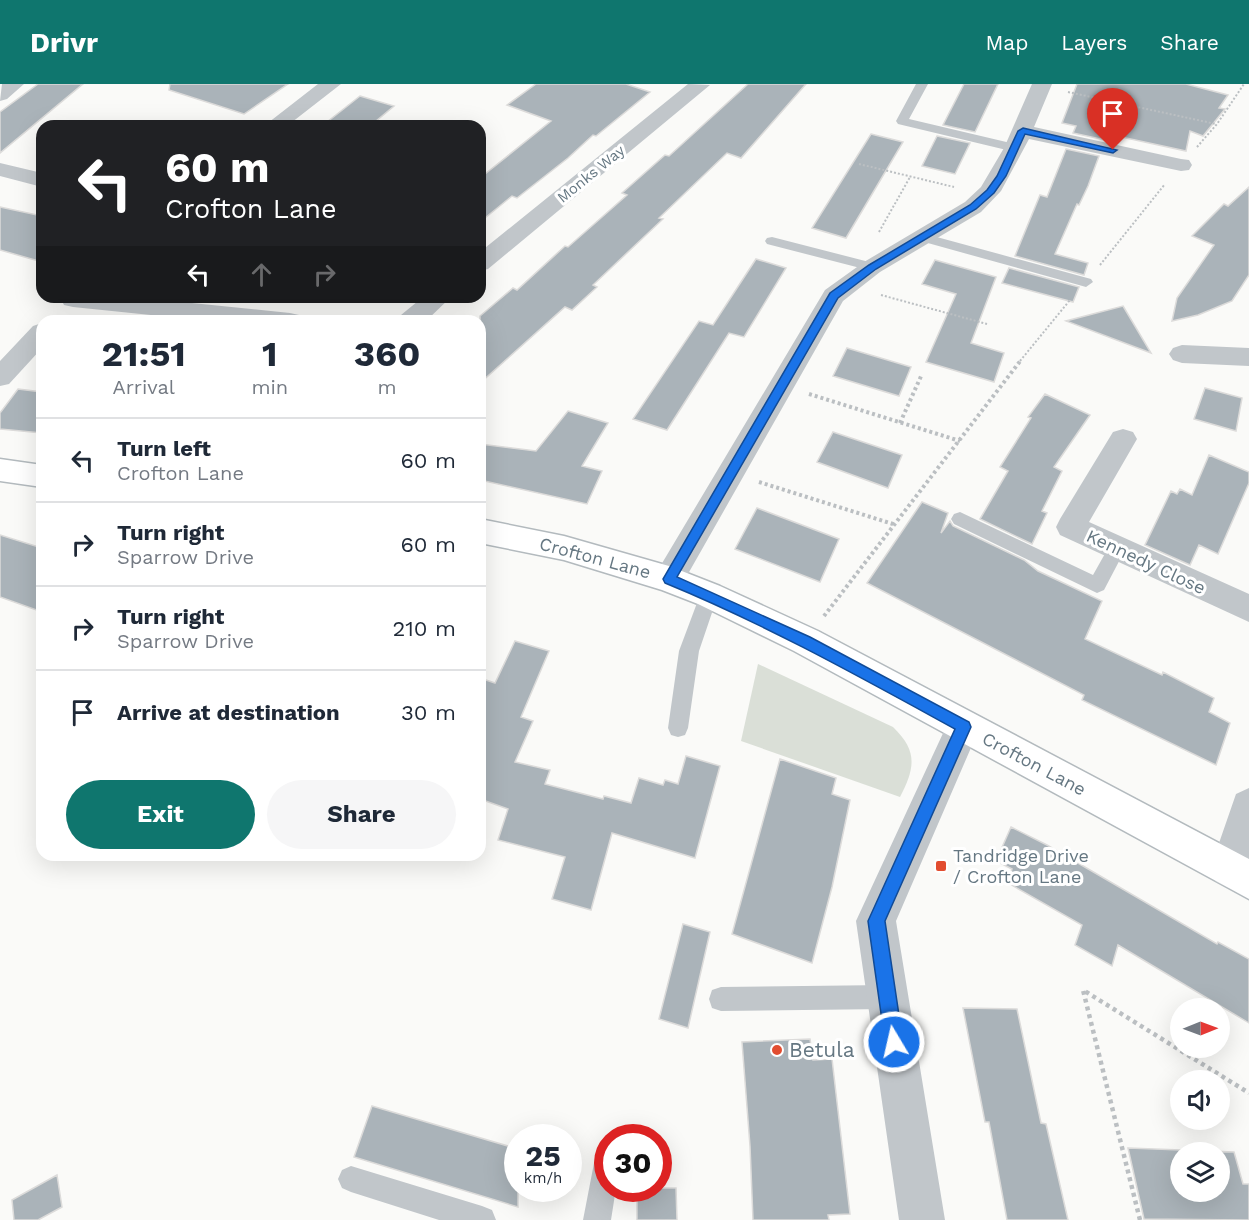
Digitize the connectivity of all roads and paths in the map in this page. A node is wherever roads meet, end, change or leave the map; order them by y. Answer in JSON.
{"nodes":[{"id":1,"x":14,"y":84,"type":"edge"},
{"id":2,"x":331,"y":84,"type":"edge"},
{"id":3,"x":699,"y":84,"type":"edge"},
{"id":4,"x":922,"y":84,"type":"edge"},
{"id":5,"x":1244,"y":84,"type":"edge"},
{"id":6,"x":1042,"y":85,"type":"edge"},
{"id":7,"x":0,"y":95,"type":"edge"},
{"id":8,"x":282,"y":120,"type":"edge"},
{"id":9,"x":1217,"y":124,"type":"junction"},
{"id":10,"x":1019,"y":139,"type":"junction"},
{"id":11,"x":859,"y":164,"type":"dead end"},
{"id":12,"x":1181,"y":165,"type":"junction"},
{"id":13,"x":0,"y":169,"type":"edge"},
{"id":14,"x":910,"y":177,"type":"junction"},
{"id":15,"x":36,"y":178,"type":"edge"},
{"id":16,"x":987,"y":194,"type":"junction"},
{"id":17,"x":922,"y":237,"type":"junction"},
{"id":18,"x":772,"y":241,"type":"dead end"},
{"id":19,"x":895,"y":253,"type":"junction"},
{"id":20,"x":486,"y":259,"type":"edge"},
{"id":21,"x":872,"y":267,"type":"junction"},
{"id":22,"x":1086,"y":282,"type":"junction"},
{"id":23,"x":848,"y":285,"type":"junction"},
{"id":24,"x":69,"y":303,"type":"edge"},
{"id":25,"x":121,"y":303,"type":"edge"},
{"id":26,"x":432,"y":303,"type":"edge"},
{"id":27,"x":58,"y":315,"type":"edge"},
{"id":28,"x":234,"y":315,"type":"edge"},
{"id":29,"x":418,"y":315,"type":"edge"},
{"id":30,"x":987,"y":324,"type":"dead end"},
{"id":31,"x":36,"y":338,"type":"edge"},
{"id":32,"x":1182,"y":354,"type":"dead end"},
{"id":33,"x":1249,"y":357,"type":"edge"},
{"id":34,"x":922,"y":374,"type":"dead end"},
{"id":35,"x":0,"y":377,"type":"edge"},
{"id":36,"x":781,"y":386,"type":"junction"},
{"id":37,"x":900,"y":423,"type":"junction"},
{"id":38,"x":1122,"y":439,"type":"dead end"},
{"id":39,"x":960,"y":441,"type":"junction"},
{"id":40,"x":0,"y":470,"type":"edge"},
{"id":41,"x":730,"y":473,"type":"junction"},
{"id":42,"x":36,"y":475,"type":"edge"},
{"id":43,"x":960,"y":519,"type":"dead end"},
{"id":44,"x":893,"y":524,"type":"junction"},
{"id":45,"x":486,"y":532,"type":"edge"},
{"id":46,"x":1117,"y":548,"type":"junction"},
{"id":47,"x":669,"y":579,"type":"junction"},
{"id":48,"x":710,"y":595,"type":"junction"},
{"id":49,"x":1249,"y":609,"type":"edge"},
{"id":50,"x":806,"y":641,"type":"junction"},
{"id":51,"x":963,"y":727,"type":"junction"},
{"id":52,"x":678,"y":728,"type":"dead end"},
{"id":53,"x":1249,"y":806,"type":"edge"},
{"id":54,"x":1239,"y":874,"type":"edge"},
{"id":55,"x":887,"y":997,"type":"junction"},
{"id":56,"x":722,"y":999,"type":"dead end"},
{"id":57,"x":1249,"y":1093,"type":"edge"},
{"id":58,"x":351,"y":1179,"type":"dead end"},
{"id":59,"x":600,"y":1202,"type":"edge"},
{"id":60,"x":482,"y":1220,"type":"edge"},
{"id":61,"x":597,"y":1220,"type":"edge"},
{"id":62,"x":922,"y":1220,"type":"edge"},
{"id":63,"x":1140,"y":1220,"type":"edge"}],
"edges":[{"from":1,"to":7,"type":"street"},
{"from":2,"to":8,"type":"street"},
{"from":3,"to":20,"type":"street","name":"Monks Way"},
{"from":4,"to":10,"type":"lane"},
{"from":5,"to":9,"type":"path"},
{"from":6,"to":9,"type":"path"},
{"from":6,"to":10,"type":"street"},
{"from":9,"to":12,"type":"path"},
{"from":10,"to":12,"type":"street"},
{"from":10,"to":16,"type":"street"},
{"from":11,"to":14,"type":"path"},
{"from":12,"to":22,"type":"path"},
{"from":13,"to":15,"type":"street"},
{"from":14,"to":16,"type":"path"},
{"from":14,"to":19,"type":"path"},
{"from":16,"to":17,"type":"street"},
{"from":17,"to":19,"type":"street"},
{"from":17,"to":22,"type":"lane"},
{"from":18,"to":21,"type":"lane"},
{"from":19,"to":21,"type":"street"},
{"from":21,"to":23,"type":"street"},
{"from":22,"to":39,"type":"path"},
{"from":23,"to":30,"type":"path"},
{"from":23,"to":36,"type":"street"},
{"from":24,"to":27,"type":"street"},
{"from":25,"to":28,"type":"street"},
{"from":26,"to":29,"type":"street"},
{"from":31,"to":35,"type":"street"},
{"from":32,"to":33,"type":"street"},
{"from":34,"to":37,"type":"path"},
{"from":36,"to":37,"type":"path"},
{"from":36,"to":41,"type":"street"},
{"from":37,"to":39,"type":"path"},
{"from":38,"to":46,"type":"street","name":"Kennedy Close"},
{"from":39,"to":44,"type":"path"},
{"from":40,"to":42,"type":"street"},
{"from":41,"to":44,"type":"path"},
{"from":41,"to":47,"type":"street"},
{"from":43,"to":46,"type":"lane"},
{"from":44,"to":50,"type":"path"},
{"from":45,"to":47,"type":"street","name":"Crofton Lane"},
{"from":46,"to":49,"type":"street","name":"Kennedy Close"},
{"from":47,"to":48,"type":"street","name":"Crofton Lane"},
{"from":48,"to":50,"type":"street","name":"Crofton Lane"},
{"from":48,"to":52,"type":"lane"},
{"from":50,"to":51,"type":"street","name":"Crofton Lane"},
{"from":51,"to":54,"type":"street","name":"Crofton Lane"},
{"from":51,"to":55,"type":"street"},
{"from":53,"to":54,"type":"street"},
{"from":55,"to":56,"type":"lane"},
{"from":55,"to":62,"type":"street"},
{"from":57,"to":63,"type":"path"},
{"from":58,"to":60,"type":"lane"},
{"from":59,"to":61,"type":"lane"}]}
